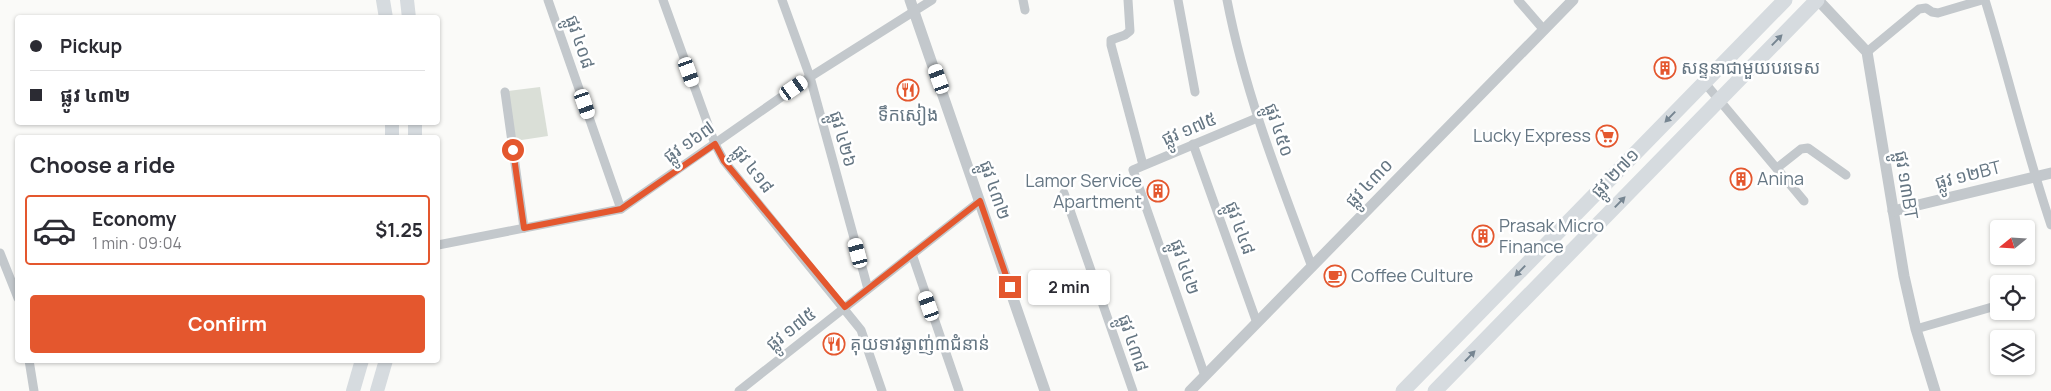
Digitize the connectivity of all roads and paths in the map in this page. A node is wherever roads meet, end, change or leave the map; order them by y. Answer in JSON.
{"nodes":[{"id":1,"x":384,"y":0,"type":"edge"},
{"id":2,"x":408,"y":0,"type":"edge"},
{"id":3,"x":548,"y":0,"type":"edge"},
{"id":4,"x":663,"y":0,"type":"edge"},
{"id":5,"x":782,"y":0,"type":"edge"},
{"id":6,"x":910,"y":0,"type":"edge"},
{"id":7,"x":932,"y":0,"type":"edge"},
{"id":8,"x":1023,"y":0,"type":"edge"},
{"id":9,"x":1128,"y":0,"type":"edge"},
{"id":10,"x":1178,"y":0,"type":"edge"},
{"id":11,"x":1227,"y":0,"type":"edge"},
{"id":12,"x":1518,"y":0,"type":"edge"},
{"id":13,"x":1573,"y":0,"type":"edge"},
{"id":14,"x":1785,"y":0,"type":"edge"},
{"id":15,"x":1817,"y":0,"type":"edge"},
{"id":16,"x":1984,"y":0,"type":"edge"},
{"id":17,"x":1025,"y":10,"type":"dead end"},
{"id":18,"x":914,"y":12,"type":"junction"},
{"id":19,"x":386,"y":15,"type":"edge"},
{"id":20,"x":410,"y":15,"type":"edge"},
{"id":21,"x":1544,"y":30,"type":"junction"},
{"id":22,"x":1867,"y":52,"type":"junction"},
{"id":23,"x":810,"y":77,"type":"junction"},
{"id":24,"x":1704,"y":82,"type":"junction"},
{"id":25,"x":505,"y":92,"type":"dead end"},
{"id":26,"x":1194,"y":92,"type":"dead end"},
{"id":27,"x":1719,"y":100,"type":"junction"},
{"id":28,"x":1257,"y":118,"type":"junction"},
{"id":29,"x":715,"y":144,"type":"junction"},
{"id":30,"x":1193,"y":144,"type":"junction"},
{"id":31,"x":1143,"y":165,"type":"junction"},
{"id":32,"x":1777,"y":168,"type":"junction"},
{"id":33,"x":1133,"y":170,"type":"joint"},
{"id":34,"x":2051,"y":172,"type":"edge"},
{"id":35,"x":1846,"y":175,"type":"dead end"},
{"id":36,"x":2034,"y":177,"type":"junction"},
{"id":37,"x":1064,"y":193,"type":"dead end"},
{"id":38,"x":980,"y":201,"type":"junction"},
{"id":39,"x":1804,"y":202,"type":"dead end"},
{"id":40,"x":621,"y":209,"type":"junction"},
{"id":41,"x":1893,"y":211,"type":"junction"},
{"id":42,"x":2051,"y":225,"type":"edge"},
{"id":43,"x":524,"y":228,"type":"junction"},
{"id":44,"x":440,"y":245,"type":"edge"},
{"id":45,"x":0,"y":253,"type":"edge"},
{"id":46,"x":912,"y":254,"type":"junction"},
{"id":47,"x":1312,"y":267,"type":"junction"},
{"id":48,"x":868,"y":288,"type":"junction"},
{"id":49,"x":15,"y":290,"type":"edge"},
{"id":50,"x":845,"y":307,"type":"junction"},
{"id":51,"x":1990,"y":308,"type":"edge"},
{"id":52,"x":1257,"y":323,"type":"junction"},
{"id":53,"x":1916,"y":330,"type":"junction"},
{"id":54,"x":29,"y":363,"type":"edge"},
{"id":55,"x":361,"y":363,"type":"edge"},
{"id":56,"x":385,"y":363,"type":"edge"},
{"id":57,"x":1205,"y":376,"type":"junction"},
{"id":58,"x":34,"y":391,"type":"edge"},
{"id":59,"x":353,"y":391,"type":"edge"},
{"id":60,"x":377,"y":391,"type":"edge"},
{"id":61,"x":739,"y":391,"type":"edge"},
{"id":62,"x":882,"y":391,"type":"edge"},
{"id":63,"x":959,"y":391,"type":"edge"},
{"id":64,"x":1045,"y":391,"type":"edge"},
{"id":65,"x":1133,"y":391,"type":"edge"},
{"id":66,"x":1190,"y":391,"type":"edge"},
{"id":67,"x":1403,"y":391,"type":"edge"},
{"id":68,"x":1436,"y":391,"type":"edge"},
{"id":69,"x":1936,"y":391,"type":"edge"}],
"edges":[{"from":1,"to":19,"type":"main road"},
{"from":2,"to":20,"type":"main road"},
{"from":3,"to":40,"type":"street","name":"ផ្លូវ ៤០៨"},
{"from":4,"to":29,"type":"street","name":"ផ្លូវ ៤១៨"},
{"from":5,"to":23,"type":"street","name":"ផ្លូវ ៤២៦"},
{"from":6,"to":18,"type":"street","name":"ផ្លូវ ៤៣២"},
{"from":7,"to":18,"type":"street","name":"ផ្លូវ ១៦៧"},
{"from":8,"to":17,"type":"street"},
{"from":9,"to":31,"type":"street"},
{"from":10,"to":26,"type":"street"},
{"from":11,"to":28,"type":"street","name":"ផ្លូវ ៤៥០"},
{"from":12,"to":21,"type":"street"},
{"from":13,"to":21,"type":"street","name":"ផ្លូវ ៤៣០"},
{"from":14,"to":24,"type":"main road","name":"ផ្លូវ ២៧១"},
{"from":15,"to":22,"type":"street"},
{"from":27,"to":15,"type":"main road","name":"ផ្លូវ ២៧១","one_way":true},
{"from":16,"to":22,"type":"street"},
{"from":16,"to":36,"type":"street"},
{"from":18,"to":23,"type":"street","name":"ផ្លូវ ១៦៧"},
{"from":18,"to":38,"type":"street","name":"ផ្លូវ ៤៣២"},
{"from":21,"to":47,"type":"street","name":"ផ្លូវ ៤៣០"},
{"from":22,"to":41,"type":"street","name":"ផ្លូវ ១៣BT"},
{"from":23,"to":29,"type":"street","name":"ផ្លូវ ១៦៧"},
{"from":23,"to":48,"type":"street","name":"ផ្លូវ ៤២៦"},
{"from":24,"to":27,"type":"street"},
{"from":24,"to":67,"type":"main road","name":"ផ្លូវ ២៧១","one_way":true},
{"from":25,"to":43,"type":"street"},
{"from":27,"to":32,"type":"street"},
{"from":68,"to":27,"type":"main road","name":"ផ្លូវ ២៧១","one_way":true},
{"from":28,"to":30,"type":"street","name":"ផ្លូវ ១៧៥"},
{"from":28,"to":47,"type":"street","name":"ផ្លូវ ៤៥០"},
{"from":29,"to":40,"type":"street","name":"ផ្លូវ ១៦៧"},
{"from":29,"to":50,"type":"street","name":"ផ្លូវ ៤១៨"},
{"from":30,"to":31,"type":"street","name":"ផ្លូវ ១៧៥"},
{"from":30,"to":52,"type":"street","name":"ផ្លូវ ៤៤៨"},
{"from":31,"to":33,"type":"street","name":"ផ្លូវ ១៧៥"},
{"from":32,"to":35,"type":"street"},
{"from":32,"to":39,"type":"street"},
{"from":33,"to":57,"type":"street","name":"ផ្លូវ ៤៤២"},
{"from":34,"to":36,"type":"street","name":"ផ្លូវ ១២BT"},
{"from":36,"to":41,"type":"street","name":"ផ្លូវ ១២BT"},
{"from":36,"to":42,"type":"street"},
{"from":37,"to":65,"type":"street","name":"ផ្លូវ ៤៣៨"},
{"from":38,"to":46,"type":"street","name":"ផ្លូវ ១៧៥"},
{"from":38,"to":64,"type":"street","name":"ផ្លូវ ៤៣២"},
{"from":40,"to":43,"type":"street","name":"ផ្លូវ ១៦៧"},
{"from":41,"to":53,"type":"street","name":"ផ្លូវ ១៣BT"},
{"from":43,"to":44,"type":"street","name":"ផ្លូវ ១៦៧"},
{"from":45,"to":49,"type":"street"},
{"from":46,"to":48,"type":"street","name":"ផ្លូវ ១៧៥"},
{"from":46,"to":63,"type":"street"},
{"from":47,"to":52,"type":"street","name":"ផ្លូវ ៤៣០"},
{"from":48,"to":50,"type":"street","name":"ផ្លូវ ១៧៥"},
{"from":50,"to":61,"type":"street","name":"ផ្លូវ ១៧៥"},
{"from":50,"to":62,"type":"street","name":"ផ្លូវ ៤១៨"},
{"from":51,"to":53,"type":"street"},
{"from":52,"to":57,"type":"street","name":"ផ្លូវ ៤៣០"},
{"from":53,"to":69,"type":"street","name":"ផ្លូវ ១៣BT"},
{"from":54,"to":58,"type":"street"},
{"from":55,"to":59,"type":"main road"},
{"from":56,"to":60,"type":"main road"},
{"from":57,"to":66,"type":"street","name":"ផ្លូវ ៤៣០"}]}
